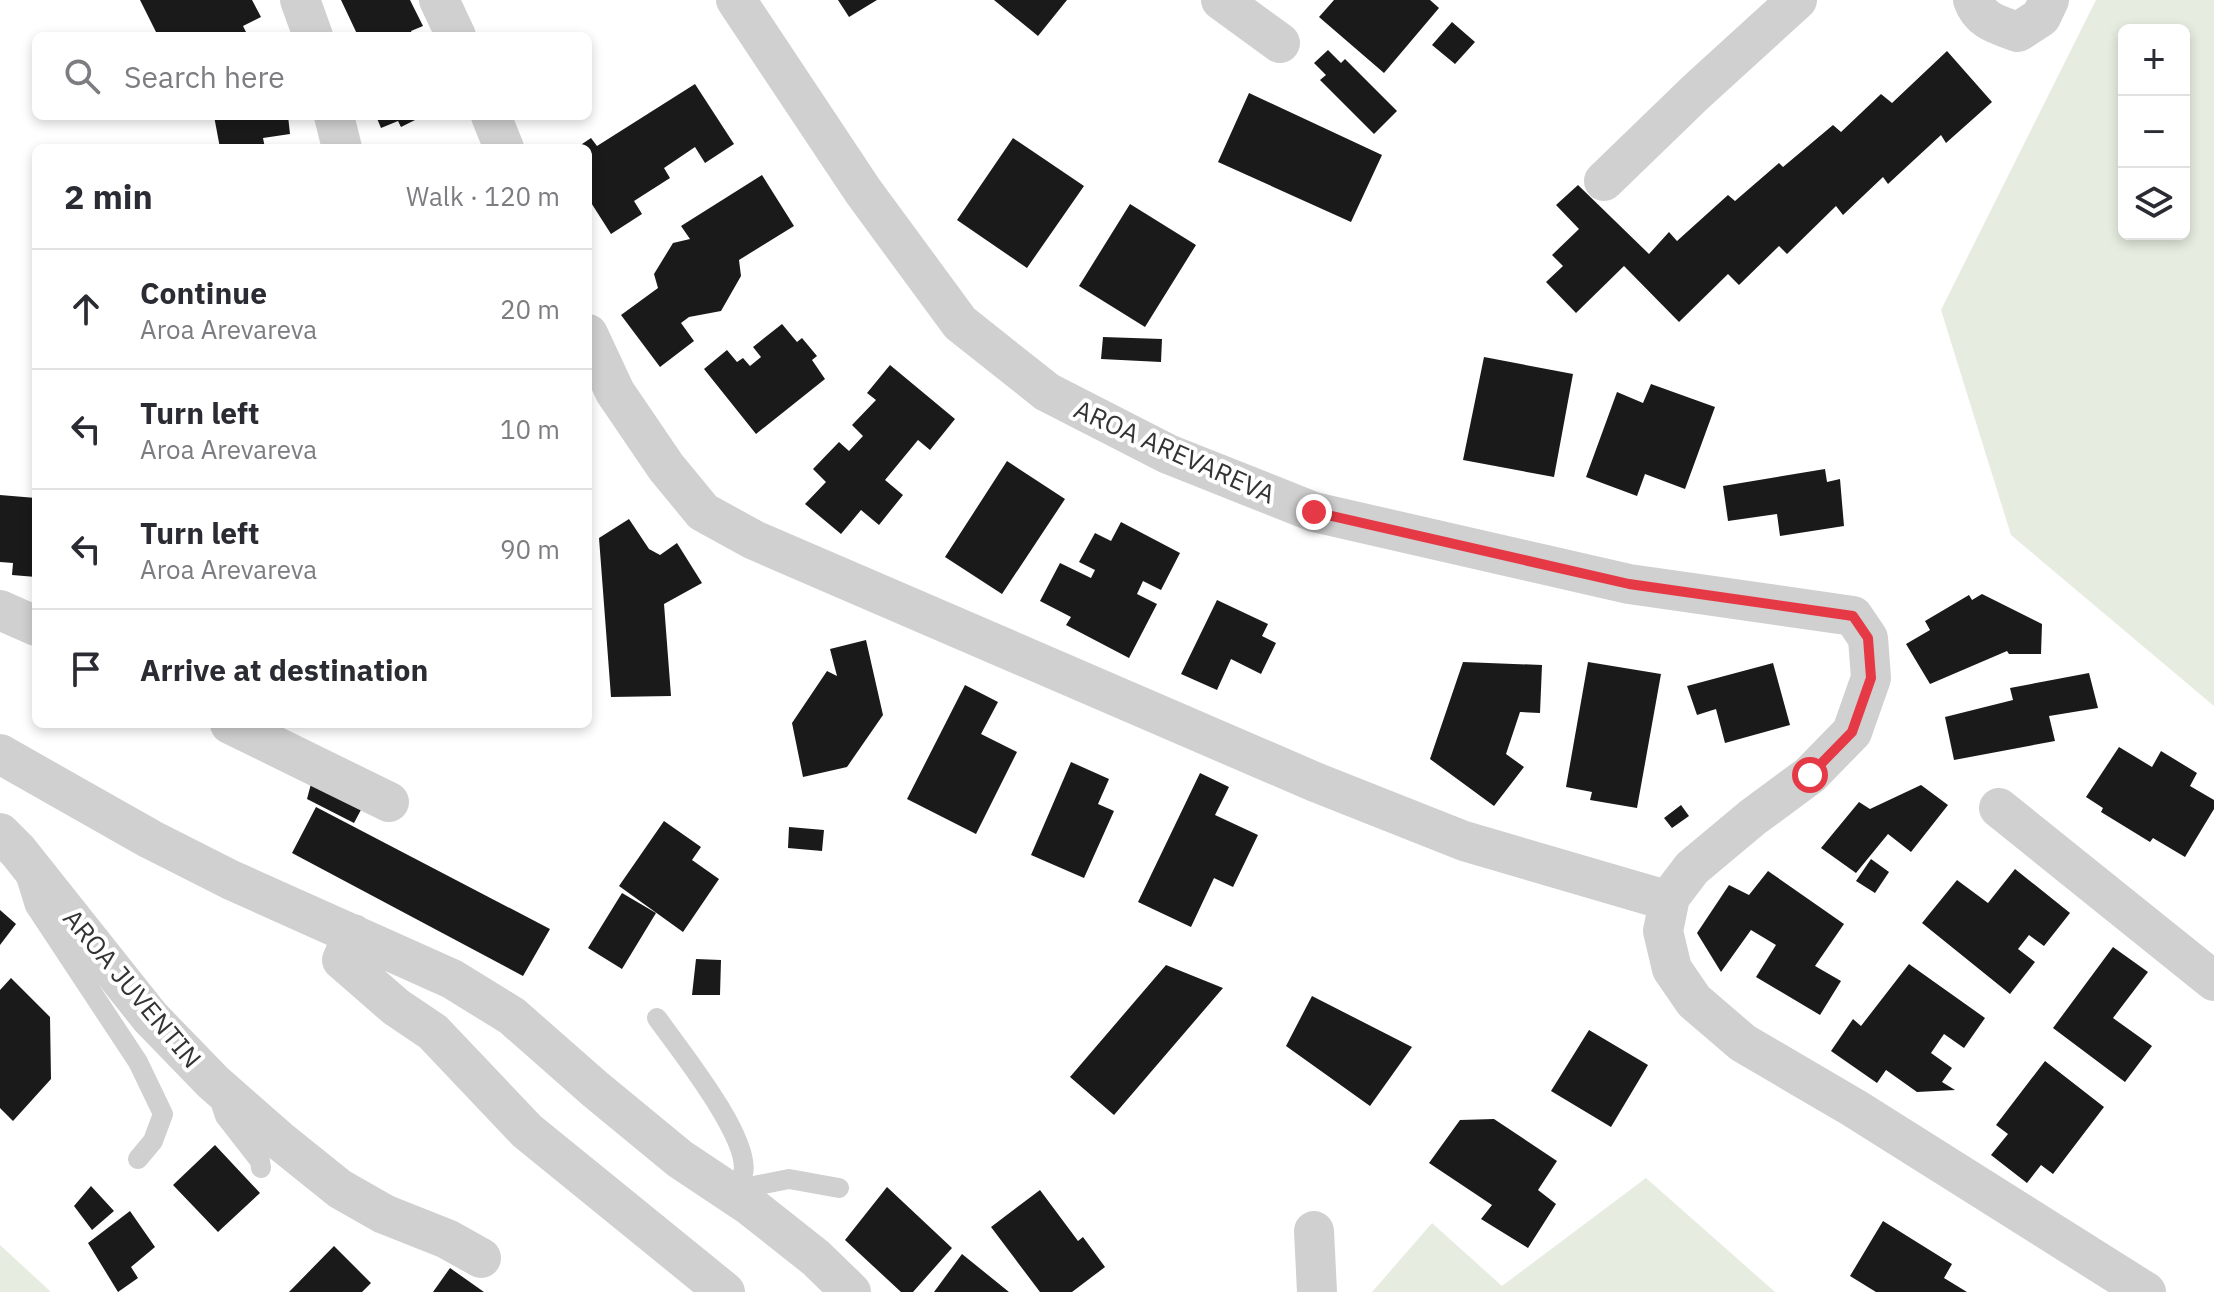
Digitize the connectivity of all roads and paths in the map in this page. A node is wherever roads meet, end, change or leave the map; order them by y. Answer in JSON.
{"nodes":[{"id":1,"x":300,"y":0,"type":"edge"},
{"id":2,"x":439,"y":0,"type":"edge"},
{"id":3,"x":736,"y":0,"type":"edge"},
{"id":4,"x":1221,"y":0,"type":"edge"},
{"id":5,"x":1797,"y":0,"type":"edge"},
{"id":6,"x":1973,"y":0,"type":"edge"},
{"id":7,"x":2049,"y":0,"type":"edge"},
{"id":8,"x":312,"y":32,"type":"edge"},
{"id":9,"x":454,"y":32,"type":"edge"},
{"id":10,"x":1280,"y":43,"type":"dead end"},
{"id":11,"x":335,"y":120,"type":"edge"},
{"id":12,"x":493,"y":120,"type":"edge"},
{"id":13,"x":341,"y":144,"type":"edge"},
{"id":14,"x":502,"y":144,"type":"edge"},
{"id":15,"x":1604,"y":181,"type":"dead end"},
{"id":16,"x":592,"y":343,"type":"edge"},
{"id":17,"x":0,"y":610,"type":"edge"},
{"id":18,"x":32,"y":624,"type":"edge"},
{"id":19,"x":238,"y":728,"type":"edge"},
{"id":20,"x":0,"y":754,"type":"edge"},
{"id":21,"x":389,"y":802,"type":"dead end"},
{"id":22,"x":1999,"y":808,"type":"dead end"},
{"id":23,"x":9,"y":842,"type":"edge"},
{"id":24,"x":1669,"y":901,"type":"junction"},
{"id":25,"x":353,"y":934,"type":"junction"},
{"id":26,"x":2214,"y":981,"type":"edge"},
{"id":27,"x":657,"y":1018,"type":"dead end"},
{"id":28,"x":213,"y":1082,"type":"junction"},
{"id":29,"x":138,"y":1159,"type":"dead end"},
{"id":30,"x":261,"y":1168,"type":"dead end"},
{"id":31,"x":839,"y":1188,"type":"dead end"},
{"id":32,"x":732,"y":1191,"type":"junction"},
{"id":33,"x":1314,"y":1231,"type":"dead end"},
{"id":34,"x":481,"y":1258,"type":"dead end"},
{"id":35,"x":725,"y":1292,"type":"edge"},
{"id":36,"x":851,"y":1292,"type":"edge"},
{"id":37,"x":1317,"y":1292,"type":"edge"},
{"id":38,"x":2146,"y":1292,"type":"edge"}],
"edges":[{"from":1,"to":8,"type":"street"},
{"from":2,"to":9,"type":"street"},
{"from":3,"to":24,"type":"street","name":"AROA AREVAREVA"},
{"from":4,"to":10,"type":"street"},
{"from":5,"to":15,"type":"street"},
{"from":6,"to":7,"type":"street"},
{"from":11,"to":13,"type":"street"},
{"from":12,"to":14,"type":"street"},
{"from":16,"to":24,"type":"street"},
{"from":17,"to":18,"type":"street"},
{"from":19,"to":21,"type":"street"},
{"from":20,"to":25,"type":"street"},
{"from":22,"to":26,"type":"street"},
{"from":23,"to":28,"type":"street","name":"AROA JUVENTIN"},
{"from":23,"to":29,"type":"lane"},
{"from":24,"to":38,"type":"street","name":"AROA AREVAREVA"},
{"from":25,"to":32,"type":"street"},
{"from":25,"to":35,"type":"street"},
{"from":27,"to":32,"type":"lane"},
{"from":28,"to":30,"type":"lane"},
{"from":28,"to":34,"type":"street","name":"AROA JUVENTIN"},
{"from":31,"to":32,"type":"lane"},
{"from":32,"to":36,"type":"street"},
{"from":33,"to":37,"type":"street"}]}
